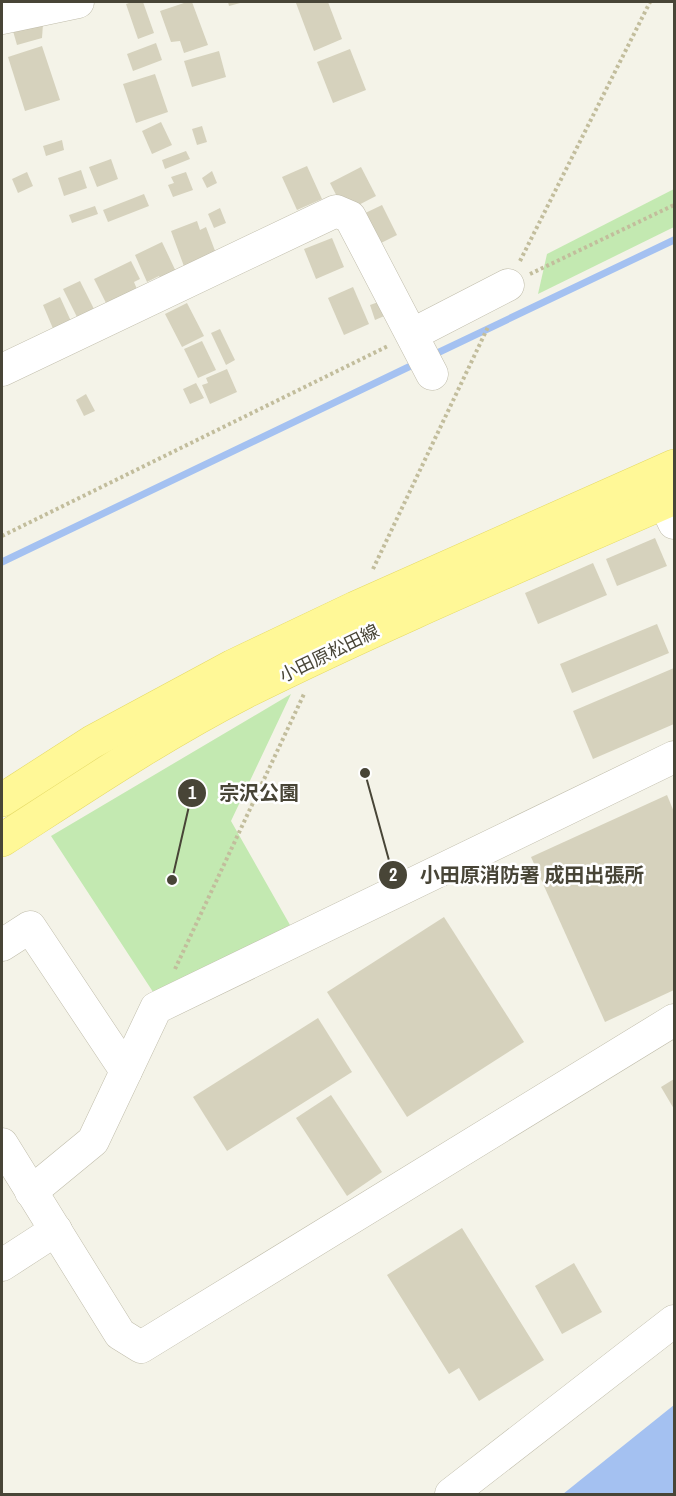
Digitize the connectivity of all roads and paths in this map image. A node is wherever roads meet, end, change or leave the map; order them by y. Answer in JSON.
{"nodes":[{"id":1,"x":78,"y":2,"type":"edge"},
{"id":2,"x":650,"y":2,"type":"edge"},
{"id":3,"x":2,"y":18,"type":"edge"},
{"id":4,"x":675,"y":205,"type":"edge"},
{"id":5,"x":508,"y":285,"type":"junction"},
{"id":6,"x":491,"y":321,"type":"dead end"},
{"id":7,"x":413,"y":334,"type":"junction"},
{"id":8,"x":2,"y":370,"type":"edge"},
{"id":9,"x":432,"y":374,"type":"dead end"},
{"id":10,"x":668,"y":493,"type":"edge"},
{"id":11,"x":2,"y":536,"type":"edge"},
{"id":12,"x":355,"y":608,"type":"junction"},
{"id":13,"x":320,"y":658,"type":"junction"},
{"id":14,"x":675,"y":757,"type":"edge"},
{"id":15,"x":2,"y":800,"type":"edge"},
{"id":16,"x":2,"y":840,"type":"edge"},
{"id":17,"x":2,"y":945,"type":"edge"},
{"id":18,"x":156,"y":1008,"type":"junction"},
{"id":19,"x":675,"y":1020,"type":"edge"},
{"id":20,"x":126,"y":1071,"type":"junction"},
{"id":21,"x":2,"y":1144,"type":"edge"},
{"id":22,"x":32,"y":1192,"type":"junction"},
{"id":23,"x":56,"y":1230,"type":"junction"},
{"id":24,"x":2,"y":1265,"type":"edge"},
{"id":25,"x":675,"y":1321,"type":"edge"},
{"id":26,"x":451,"y":1494,"type":"edge"}],
"edges":[{"from":1,"to":3,"type":"street"},
{"from":2,"to":5,"type":"path"},
{"from":4,"to":5,"type":"path"},
{"from":5,"to":7,"type":"street"},
{"from":6,"to":12,"type":"path"},
{"from":7,"to":8,"type":"street"},
{"from":7,"to":9,"type":"street"},
{"from":7,"to":11,"type":"path"},
{"from":10,"to":12,"type":"main road","name":"小田原松田線"},
{"from":10,"to":13,"type":"main road","name":"小田原松田線"},
{"from":12,"to":15,"type":"main road","name":"小田原松田線"},
{"from":13,"to":16,"type":"main road","name":"小田原松田線"},
{"from":13,"to":18,"type":"path"},
{"from":14,"to":18,"type":"street"},
{"from":17,"to":20,"type":"street"},
{"from":18,"to":20,"type":"street"},
{"from":19,"to":23,"type":"street"},
{"from":20,"to":22,"type":"street"},
{"from":21,"to":22,"type":"street"},
{"from":22,"to":23,"type":"street"},
{"from":23,"to":24,"type":"street"},
{"from":25,"to":26,"type":"street"}]}
